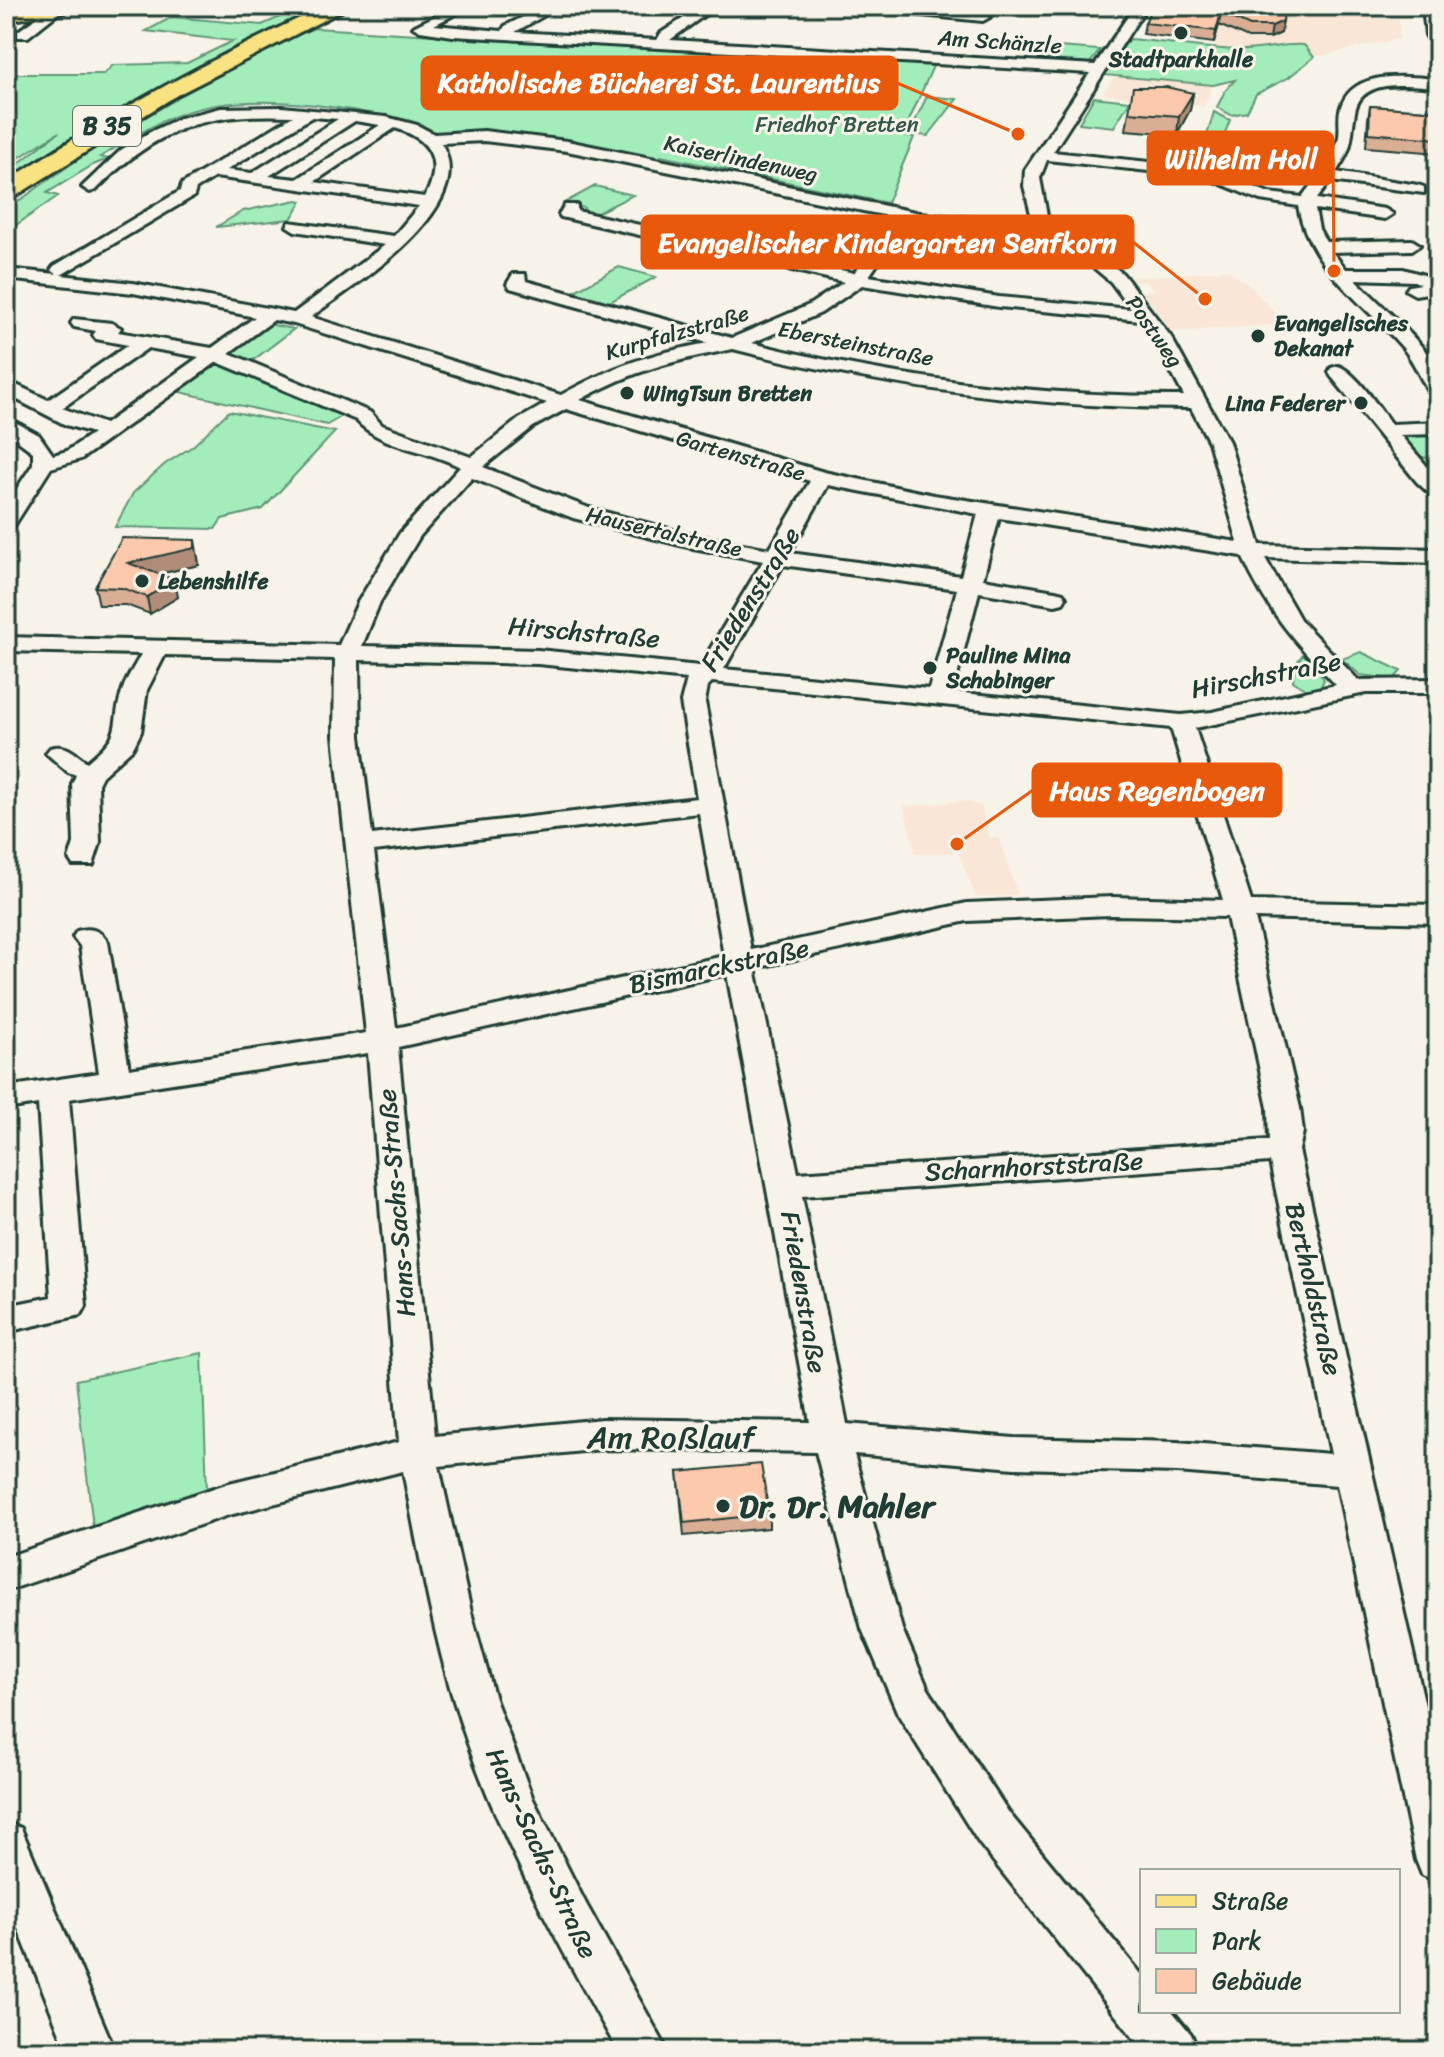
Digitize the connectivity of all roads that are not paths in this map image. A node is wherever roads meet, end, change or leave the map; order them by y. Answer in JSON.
{"nodes":[{"id":1,"x":62,"y":6,"type":"edge"},
{"id":2,"x":342,"y":6,"type":"edge"},
{"id":3,"x":465,"y":6,"type":"edge"},
{"id":4,"x":555,"y":6,"type":"edge"},
{"id":5,"x":711,"y":6,"type":"edge"},
{"id":6,"x":869,"y":6,"type":"edge"},
{"id":7,"x":1141,"y":6,"type":"edge"},
{"id":8,"x":1429,"y":6,"type":"edge"},
{"id":9,"x":6,"y":15,"type":"edge"},
{"id":10,"x":983,"y":17,"type":"edge"},
{"id":11,"x":23,"y":34,"type":"dead end"},
{"id":12,"x":507,"y":35,"type":"junction"},
{"id":13,"x":661,"y":43,"type":"junction"},
{"id":14,"x":1438,"y":44,"type":"edge"},
{"id":15,"x":1097,"y":69,"type":"junction"},
{"id":16,"x":1438,"y":83,"type":"edge"},
{"id":17,"x":309,"y":112,"type":"junction"},
{"id":18,"x":351,"y":117,"type":"junction"},
{"id":19,"x":391,"y":124,"type":"junction"},
{"id":20,"x":432,"y":139,"type":"junction"},
{"id":21,"x":1042,"y":155,"type":"junction"},
{"id":22,"x":211,"y":172,"type":"junction"},
{"id":23,"x":1325,"y":175,"type":"junction"},
{"id":24,"x":253,"y":179,"type":"junction"},
{"id":25,"x":299,"y":185,"type":"junction"},
{"id":26,"x":90,"y":187,"type":"dead end"},
{"id":27,"x":1418,"y":190,"type":"dead end"},
{"id":28,"x":6,"y":192,"type":"edge"},
{"id":29,"x":430,"y":203,"type":"junction"},
{"id":30,"x":1306,"y":204,"type":"junction"},
{"id":31,"x":571,"y":208,"type":"dead end"},
{"id":32,"x":1385,"y":214,"type":"dead end"},
{"id":33,"x":903,"y":215,"type":"junction"},
{"id":34,"x":295,"y":226,"type":"dead end"},
{"id":35,"x":1041,"y":228,"type":"junction"},
{"id":36,"x":399,"y":242,"type":"junction"},
{"id":37,"x":1412,"y":245,"type":"dead end"},
{"id":38,"x":1320,"y":247,"type":"junction"},
{"id":39,"x":6,"y":274,"type":"edge"},
{"id":40,"x":1343,"y":274,"type":"junction"},
{"id":41,"x":38,"y":277,"type":"junction"},
{"id":42,"x":519,"y":278,"type":"dead end"},
{"id":43,"x":58,"y":279,"type":"junction"},
{"id":44,"x":1372,"y":280,"type":"dead end"},
{"id":45,"x":857,"y":281,"type":"junction"},
{"id":46,"x":1415,"y":290,"type":"dead end"},
{"id":47,"x":12,"y":294,"type":"dead end"},
{"id":48,"x":272,"y":313,"type":"junction"},
{"id":49,"x":1146,"y":315,"type":"junction"},
{"id":50,"x":297,"y":319,"type":"junction"},
{"id":51,"x":80,"y":323,"type":"dead end"},
{"id":52,"x":145,"y":342,"type":"junction"},
{"id":53,"x":737,"y":343,"type":"junction"},
{"id":54,"x":215,"y":354,"type":"junction"},
{"id":55,"x":1338,"y":372,"type":"dead end"},
{"id":56,"x":6,"y":386,"type":"edge"},
{"id":57,"x":1438,"y":392,"type":"edge"},
{"id":58,"x":565,"y":400,"type":"junction"},
{"id":59,"x":1200,"y":402,"type":"junction"},
{"id":60,"x":49,"y":408,"type":"junction"},
{"id":61,"x":6,"y":423,"type":"edge"},
{"id":62,"x":1438,"y":428,"type":"edge"},
{"id":63,"x":1386,"y":430,"type":"junction"},
{"id":64,"x":109,"y":431,"type":"junction"},
{"id":65,"x":43,"y":464,"type":"junction"},
{"id":66,"x":471,"y":467,"type":"junction"},
{"id":67,"x":822,"y":478,"type":"junction"},
{"id":68,"x":1438,"y":491,"type":"edge"},
{"id":69,"x":990,"y":511,"type":"junction"},
{"id":70,"x":6,"y":521,"type":"edge"},
{"id":71,"x":1251,"y":551,"type":"junction"},
{"id":72,"x":1438,"y":556,"type":"edge"},
{"id":73,"x":778,"y":557,"type":"junction"},
{"id":74,"x":970,"y":584,"type":"junction"},
{"id":75,"x":1055,"y":598,"type":"dead end"},
{"id":76,"x":6,"y":644,"type":"edge"},
{"id":77,"x":157,"y":647,"type":"junction"},
{"id":78,"x":347,"y":653,"type":"junction"},
{"id":79,"x":706,"y":674,"type":"junction"},
{"id":80,"x":1438,"y":686,"type":"edge"},
{"id":81,"x":1352,"y":688,"type":"junction"},
{"id":82,"x":939,"y":698,"type":"junction"},
{"id":83,"x":1181,"y":722,"type":"junction"},
{"id":84,"x":59,"y":753,"type":"dead end"},
{"id":85,"x":91,"y":772,"type":"junction"},
{"id":86,"x":710,"y":804,"type":"junction"},
{"id":87,"x":360,"y":844,"type":"junction"},
{"id":88,"x":83,"y":859,"type":"dead end"},
{"id":89,"x":1239,"y":909,"type":"junction"},
{"id":90,"x":1438,"y":914,"type":"edge"},
{"id":91,"x":87,"y":937,"type":"dead end"},
{"id":92,"x":739,"y":962,"type":"junction"},
{"id":93,"x":382,"y":1041,"type":"junction"},
{"id":94,"x":116,"y":1081,"type":"junction"},
{"id":95,"x":53,"y":1090,"type":"junction"},
{"id":96,"x":6,"y":1098,"type":"edge"},
{"id":97,"x":1283,"y":1150,"type":"junction"},
{"id":98,"x":785,"y":1186,"type":"junction"},
{"id":99,"x":6,"y":1319,"type":"edge"},
{"id":100,"x":831,"y":1437,"type":"junction"},
{"id":101,"x":418,"y":1453,"type":"junction"},
{"id":102,"x":1355,"y":1471,"type":"junction"},
{"id":103,"x":6,"y":1574,"type":"edge"},
{"id":104,"x":6,"y":1843,"type":"edge"},
{"id":105,"x":1438,"y":1860,"type":"edge"},
{"id":106,"x":1140,"y":2009,"type":"edge"},
{"id":107,"x":1143,"y":2013,"type":"edge"},
{"id":108,"x":91,"y":2051,"type":"edge"},
{"id":109,"x":644,"y":2051,"type":"edge"},
{"id":110,"x":1174,"y":2051,"type":"edge"}],
"edges":[{"from":1,"to":9,"type":"main road"},
{"from":1,"to":11,"type":"street"},
{"from":2,"to":28,"type":"main road","number":"B 35"},
{"from":3,"to":12,"type":"street","name":"Am Schänzle"},
{"from":4,"to":12,"type":"street"},
{"from":5,"to":13,"type":"street"},
{"from":6,"to":10,"type":"street"},
{"from":7,"to":15,"type":"street"},
{"from":8,"to":14,"type":"street"},
{"from":12,"to":13,"type":"street","name":"Am Schänzle"},
{"from":13,"to":15,"type":"street","name":"Am Schänzle"},
{"from":15,"to":21,"type":"street"},
{"from":16,"to":23,"type":"street"},
{"from":17,"to":18,"type":"street"},
{"from":17,"to":22,"type":"street"},
{"from":17,"to":26,"type":"street"},
{"from":18,"to":19,"type":"street"},
{"from":18,"to":24,"type":"street"},
{"from":19,"to":20,"type":"street"},
{"from":19,"to":25,"type":"street"},
{"from":20,"to":29,"type":"street"},
{"from":20,"to":33,"type":"street","name":"Kaiserlindenweg"},
{"from":21,"to":30,"type":"street"},
{"from":21,"to":35,"type":"street"},
{"from":22,"to":24,"type":"street"},
{"from":22,"to":43,"type":"street"},
{"from":23,"to":27,"type":"street"},
{"from":23,"to":30,"type":"street"},
{"from":24,"to":25,"type":"street"},
{"from":25,"to":29,"type":"street"},
{"from":29,"to":36,"type":"street"},
{"from":30,"to":32,"type":"street"},
{"from":30,"to":38,"type":"street"},
{"from":31,"to":45,"type":"street"},
{"from":33,"to":35,"type":"street","name":"Kaiserlindenweg"},
{"from":33,"to":45,"type":"street","name":"Kurpfalzstraße"},
{"from":34,"to":36,"type":"street"},
{"from":35,"to":49,"type":"street","name":"Postweg"},
{"from":36,"to":50,"type":"street"},
{"from":37,"to":38,"type":"street"},
{"from":38,"to":40,"type":"street"},
{"from":39,"to":41,"type":"street","name":"Gartenstraße"},
{"from":40,"to":44,"type":"street"},
{"from":40,"to":46,"type":"street"},
{"from":40,"to":57,"type":"street"},
{"from":41,"to":43,"type":"street","name":"Gartenstraße"},
{"from":41,"to":47,"type":"street"},
{"from":42,"to":53,"type":"street","name":"Ebersteinstraße"},
{"from":43,"to":48,"type":"street","name":"Gartenstraße"},
{"from":45,"to":49,"type":"street"},
{"from":45,"to":53,"type":"street","name":"Kurpfalzstraße"},
{"from":48,"to":50,"type":"street","name":"Gartenstraße"},
{"from":48,"to":54,"type":"street"},
{"from":49,"to":59,"type":"street","name":"Postweg"},
{"from":50,"to":58,"type":"street","name":"Gartenstraße"},
{"from":51,"to":52,"type":"street","name":"Hausertalstraße"},
{"from":52,"to":54,"type":"street","name":"Hausertalstraße"},
{"from":52,"to":60,"type":"street"},
{"from":53,"to":58,"type":"street","name":"Kurpfalzstraße"},
{"from":53,"to":59,"type":"street","name":"Ebersteinstraße"},
{"from":54,"to":64,"type":"street"},
{"from":54,"to":66,"type":"street","name":"Hausertalstraße"},
{"from":55,"to":63,"type":"street"},
{"from":56,"to":60,"type":"street"},
{"from":58,"to":66,"type":"street","name":"Hans-Sachs-Straße"},
{"from":58,"to":67,"type":"street","name":"Gartenstraße"},
{"from":59,"to":71,"type":"street","name":"Postweg"},
{"from":60,"to":64,"type":"street"},
{"from":61,"to":65,"type":"street"},
{"from":62,"to":63,"type":"street"},
{"from":63,"to":68,"type":"street"},
{"from":64,"to":65,"type":"street"},
{"from":65,"to":70,"type":"street"},
{"from":66,"to":73,"type":"street","name":"Hausertalstraße"},
{"from":66,"to":78,"type":"street","name":"Hans-Sachs-Straße"},
{"from":67,"to":69,"type":"street","name":"Gartenstraße"},
{"from":67,"to":73,"type":"street","name":"Friedenstraße"},
{"from":69,"to":71,"type":"street","name":"Gartenstraße"},
{"from":69,"to":74,"type":"street"},
{"from":71,"to":72,"type":"street","name":"Gartenstraße"},
{"from":71,"to":81,"type":"street","name":"Postweg"},
{"from":73,"to":74,"type":"street","name":"Hausertalstraße"},
{"from":73,"to":79,"type":"street","name":"Friedenstraße"},
{"from":74,"to":75,"type":"street","name":"Hausertalstraße"},
{"from":74,"to":82,"type":"street"},
{"from":76,"to":77,"type":"street","name":"Hirschstraße"},
{"from":77,"to":78,"type":"street","name":"Hirschstraße"},
{"from":77,"to":85,"type":"street"},
{"from":78,"to":79,"type":"street","name":"Hirschstraße"},
{"from":78,"to":87,"type":"street","name":"Hans-Sachs-Straße"},
{"from":79,"to":82,"type":"street","name":"Hirschstraße"},
{"from":79,"to":86,"type":"street","name":"Friedenstraße"},
{"from":80,"to":81,"type":"street","name":"Hirschstraße"},
{"from":81,"to":83,"type":"street","name":"Hirschstraße"},
{"from":82,"to":83,"type":"street","name":"Hirschstraße"},
{"from":83,"to":89,"type":"street","name":"Bertholdstraße"},
{"from":84,"to":85,"type":"street"},
{"from":85,"to":88,"type":"street"},
{"from":86,"to":87,"type":"street"},
{"from":86,"to":92,"type":"street","name":"Friedenstraße"},
{"from":87,"to":93,"type":"street","name":"Hans-Sachs-Straße"},
{"from":89,"to":90,"type":"street","name":"Bismarckstraße"},
{"from":89,"to":92,"type":"street","name":"Bismarckstraße"},
{"from":89,"to":97,"type":"street","name":"Bertholdstraße"},
{"from":91,"to":94,"type":"street"},
{"from":92,"to":93,"type":"street","name":"Bismarckstraße"},
{"from":92,"to":98,"type":"street","name":"Friedenstraße"},
{"from":93,"to":94,"type":"street","name":"Bismarckstraße"},
{"from":93,"to":101,"type":"street","name":"Hans-Sachs-Straße"},
{"from":94,"to":95,"type":"street","name":"Bismarckstraße"},
{"from":95,"to":96,"type":"street","name":"Bismarckstraße"},
{"from":95,"to":99,"type":"street"},
{"from":97,"to":98,"type":"street","name":"Scharnhorststraße"},
{"from":97,"to":102,"type":"street","name":"Bertholdstraße"},
{"from":98,"to":100,"type":"street","name":"Friedenstraße"},
{"from":100,"to":101,"type":"street","name":"Am Roßlauf"},
{"from":100,"to":102,"type":"street","name":"Am Roßlauf"},
{"from":100,"to":106,"type":"street","name":"Friedenstraße"},
{"from":101,"to":103,"type":"street","name":"Am Roßlauf"},
{"from":101,"to":109,"type":"street","name":"Hans-Sachs-Straße"},
{"from":102,"to":105,"type":"street","name":"Bertholdstraße"},
{"from":104,"to":108,"type":"street"},
{"from":107,"to":110,"type":"street","name":"Friedenstraße"}]}
